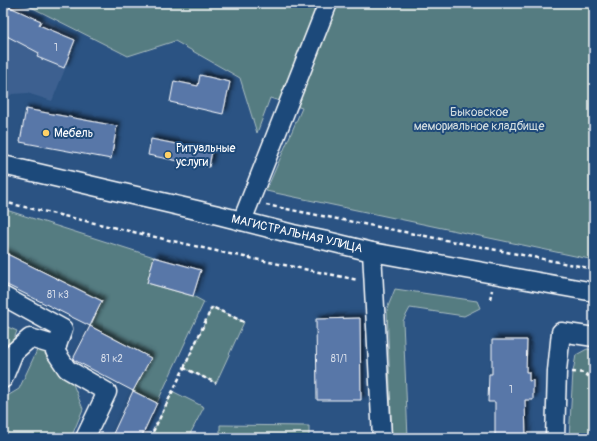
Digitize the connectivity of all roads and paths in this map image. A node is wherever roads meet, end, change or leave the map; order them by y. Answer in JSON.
{"nodes":[{"id":1,"x":328,"y":3,"type":"edge"},
{"id":2,"x":3,"y":165,"type":"edge"},
{"id":3,"x":3,"y":202,"type":"edge"},
{"id":4,"x":259,"y":203,"type":"dead end"},
{"id":5,"x":242,"y":221,"type":"junction"},
{"id":6,"x":372,"y":252,"type":"junction"},
{"id":7,"x":594,"y":269,"type":"edge"},
{"id":8,"x":364,"y":281,"type":"dead end"},
{"id":9,"x":594,"y":292,"type":"edge"},
{"id":10,"x":3,"y":296,"type":"edge"},
{"id":11,"x":244,"y":322,"type":"dead end"},
{"id":12,"x":594,"y":337,"type":"edge"},
{"id":13,"x":57,"y":346,"type":"junction"},
{"id":14,"x":184,"y":368,"type":"junction"},
{"id":15,"x":557,"y":371,"type":"junction"},
{"id":16,"x":3,"y":379,"type":"edge"},
{"id":17,"x":594,"y":382,"type":"edge"},
{"id":18,"x":216,"y":383,"type":"dead end"},
{"id":19,"x":85,"y":438,"type":"edge"},
{"id":20,"x":150,"y":438,"type":"edge"},
{"id":21,"x":382,"y":438,"type":"edge"},
{"id":22,"x":555,"y":438,"type":"edge"}],
"edges":[{"from":1,"to":5,"type":"street"},
{"from":2,"to":5,"type":"street","name":"МАГИСТРАЛЬНАЯ УЛИЦА"},
{"from":3,"to":8,"type":"path"},
{"from":4,"to":7,"type":"path"},
{"from":5,"to":6,"type":"street","name":"МАГИСТРАЛЬНАЯ УЛИЦА"},
{"from":6,"to":9,"type":"street","name":"МАГИСТРАЛЬНАЯ УЛИЦА"},
{"from":6,"to":21,"type":"street"},
{"from":10,"to":13,"type":"street"},
{"from":11,"to":14,"type":"path"},
{"from":12,"to":15,"type":"street"},
{"from":13,"to":16,"type":"street"},
{"from":13,"to":19,"type":"street"},
{"from":14,"to":18,"type":"path"},
{"from":14,"to":20,"type":"path"},
{"from":15,"to":17,"type":"path"},
{"from":15,"to":22,"type":"street"}]}
